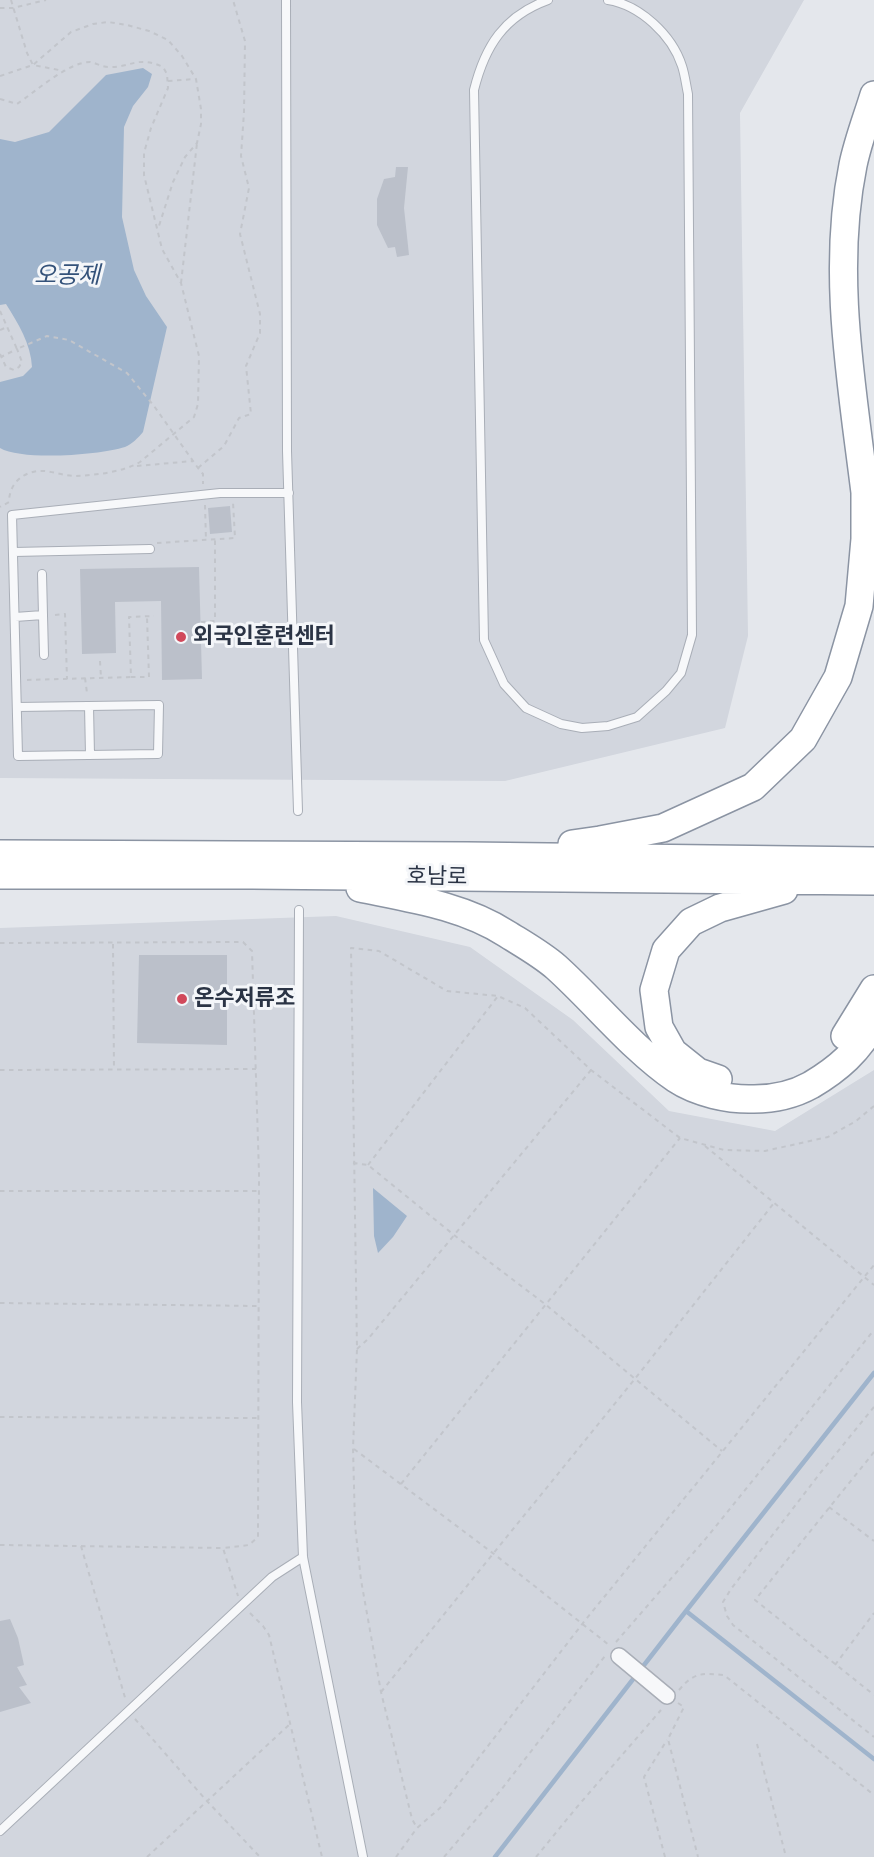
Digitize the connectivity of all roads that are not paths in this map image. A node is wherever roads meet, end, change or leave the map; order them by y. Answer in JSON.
{"nodes":[{"id":1,"x":286,"y":0,"type":"edge"},
{"id":2,"x":548,"y":0,"type":"edge"},
{"id":3,"x":608,"y":0,"type":"edge"},
{"id":4,"x":874,"y":95,"type":"edge"},
{"id":5,"x":874,"y":140,"type":"edge"},
{"id":6,"x":874,"y":441,"type":"edge"},
{"id":7,"x":865,"y":490,"type":"junction"},
{"id":8,"x":289,"y":493,"type":"junction"},
{"id":9,"x":150,"y":549,"type":"dead end"},
{"id":10,"x":14,"y":552,"type":"junction"},
{"id":11,"x":874,"y":573,"type":"edge"},
{"id":12,"x":42,"y":574,"type":"dead end"},
{"id":13,"x":47,"y":615,"type":"junction"},
{"id":14,"x":15,"y":617,"type":"junction"},
{"id":15,"x":44,"y":655,"type":"dead end"},
{"id":16,"x":89,"y":706,"type":"junction"},
{"id":17,"x":16,"y":707,"type":"junction"},
{"id":18,"x":90,"y":756,"type":"junction"},
{"id":19,"x":297,"y":811,"type":"dead end"},
{"id":20,"x":0,"y":854,"type":"edge"},
{"id":21,"x":466,"y":856,"type":"junction"},
{"id":22,"x":874,"y":861,"type":"edge"},
{"id":23,"x":0,"y":875,"type":"edge"},
{"id":24,"x":252,"y":875,"type":"junction"},
{"id":25,"x":864,"y":881,"type":"edge"},
{"id":26,"x":299,"y":910,"type":"dead end"},
{"id":27,"x":874,"y":988,"type":"edge"},
{"id":28,"x":874,"y":1022,"type":"edge"},
{"id":29,"x":303,"y":1557,"type":"junction"},
{"id":30,"x":615,"y":1652,"type":"road end"},
{"id":31,"x":669,"y":1697,"type":"road end"},
{"id":32,"x":0,"y":1831,"type":"edge"},
{"id":33,"x":363,"y":1857,"type":"edge"}],
"edges":[{"from":1,"to":8,"type":"lane"},
{"from":2,"to":3,"type":"lane"},
{"from":4,"to":7,"type":"highway"},
{"from":5,"to":6,"type":"highway"},
{"from":7,"to":11,"type":"highway"},
{"from":7,"to":21,"type":"highway"},
{"from":8,"to":10,"type":"lane"},
{"from":8,"to":19,"type":"lane"},
{"from":9,"to":10,"type":"lane"},
{"from":10,"to":14,"type":"lane"},
{"from":12,"to":13,"type":"lane"},
{"from":13,"to":14,"type":"lane"},
{"from":13,"to":15,"type":"lane"},
{"from":14,"to":17,"type":"lane"},
{"from":16,"to":17,"type":"lane"},
{"from":16,"to":18,"type":"lane"},
{"from":16,"to":18,"type":"lane"},
{"from":17,"to":18,"type":"lane"},
{"from":20,"to":21,"type":"highway","name":"호남로"},
{"from":21,"to":22,"type":"highway","name":"호남로"},
{"from":23,"to":24,"type":"highway","name":"호남로"},
{"from":24,"to":25,"type":"highway","name":"호남로"},
{"from":24,"to":28,"type":"highway"},
{"from":25,"to":27,"type":"highway"},
{"from":26,"to":29,"type":"lane"},
{"from":29,"to":32,"type":"lane"},
{"from":29,"to":33,"type":"lane"},
{"from":30,"to":31,"type":"street"}]}
